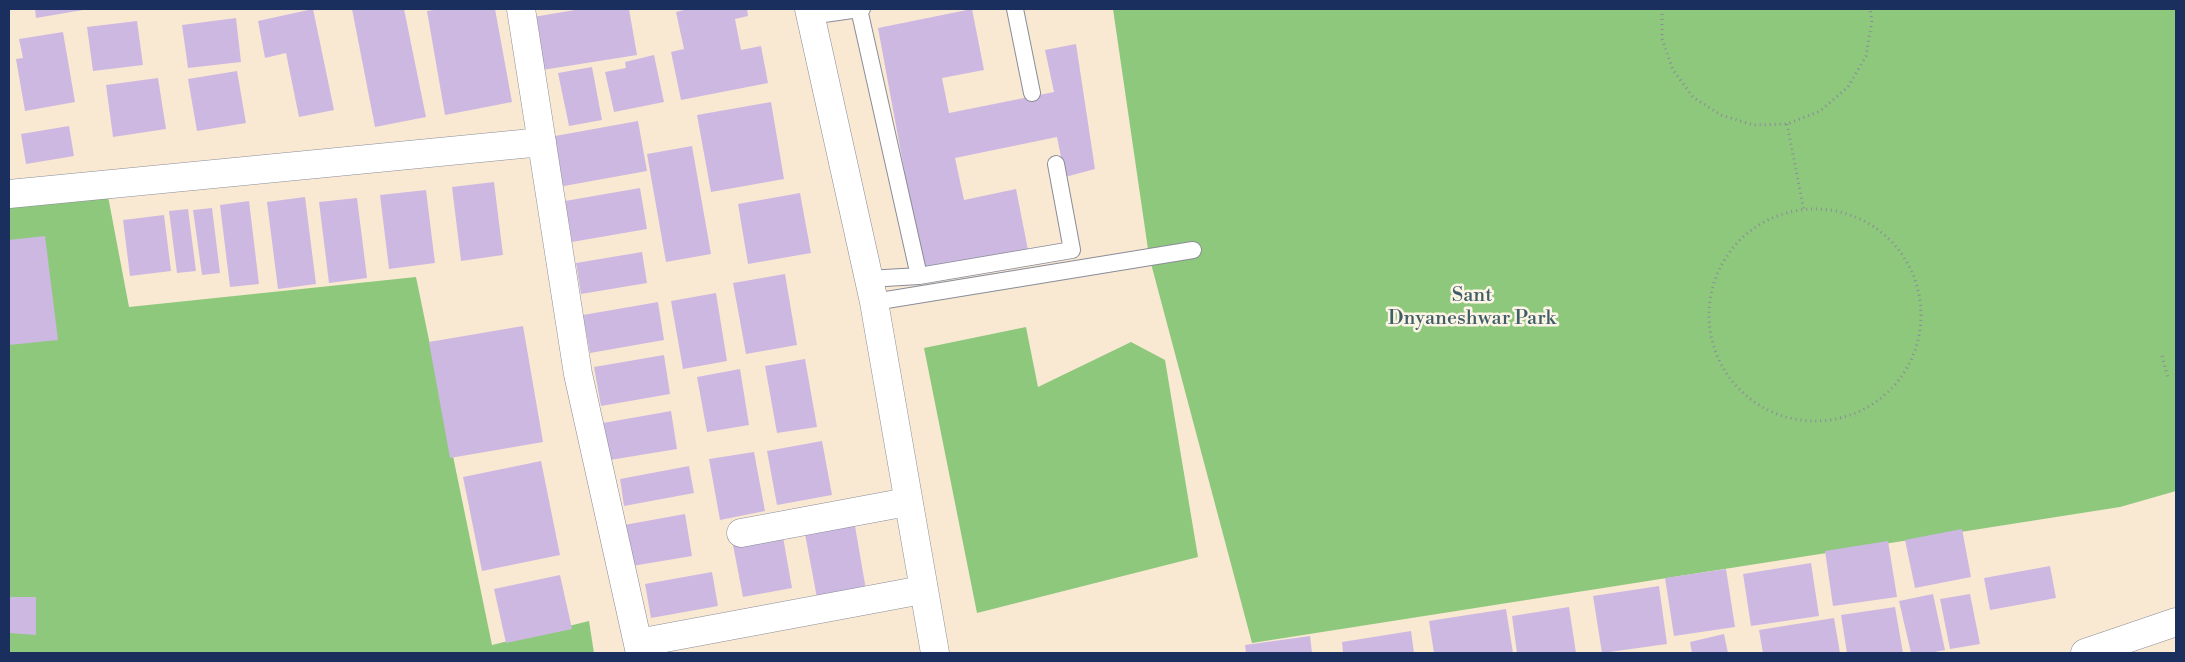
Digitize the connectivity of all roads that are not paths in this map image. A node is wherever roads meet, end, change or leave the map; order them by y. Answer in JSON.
{"nodes":[{"id":1,"x":521,"y":9,"type":"edge"},
{"id":2,"x":861,"y":9,"type":"edge"},
{"id":3,"x":1015,"y":9,"type":"edge"},
{"id":4,"x":809,"y":12,"type":"edge"},
{"id":5,"x":1032,"y":93,"type":"dead end"},
{"id":6,"x":542,"y":142,"type":"junction"},
{"id":7,"x":1056,"y":164,"type":"dead end"},
{"id":8,"x":9,"y":194,"type":"edge"},
{"id":9,"x":1193,"y":250,"type":"dead end"},
{"id":10,"x":919,"y":276,"type":"junction"},
{"id":11,"x":871,"y":290,"type":"junction"},
{"id":12,"x":907,"y":502,"type":"junction"},
{"id":13,"x":741,"y":533,"type":"dead end"},
{"id":14,"x":922,"y":590,"type":"junction"},
{"id":15,"x":2176,"y":622,"type":"edge"},
{"id":16,"x":639,"y":648,"type":"edge"},
{"id":17,"x":935,"y":653,"type":"edge"},
{"id":18,"x":2085,"y":653,"type":"edge"}],
"edges":[{"from":1,"to":6,"type":"street"},
{"from":2,"to":4,"type":"lane"},
{"from":2,"to":10,"type":"lane"},
{"from":3,"to":5,"type":"lane"},
{"from":4,"to":11,"type":"street"},
{"from":6,"to":8,"type":"street"},
{"from":6,"to":16,"type":"street"},
{"from":7,"to":10,"type":"lane"},
{"from":9,"to":11,"type":"lane"},
{"from":10,"to":11,"type":"lane"},
{"from":11,"to":12,"type":"street"},
{"from":12,"to":13,"type":"street"},
{"from":12,"to":14,"type":"street"},
{"from":14,"to":16,"type":"street"},
{"from":14,"to":17,"type":"street"},
{"from":15,"to":18,"type":"street"}]}
